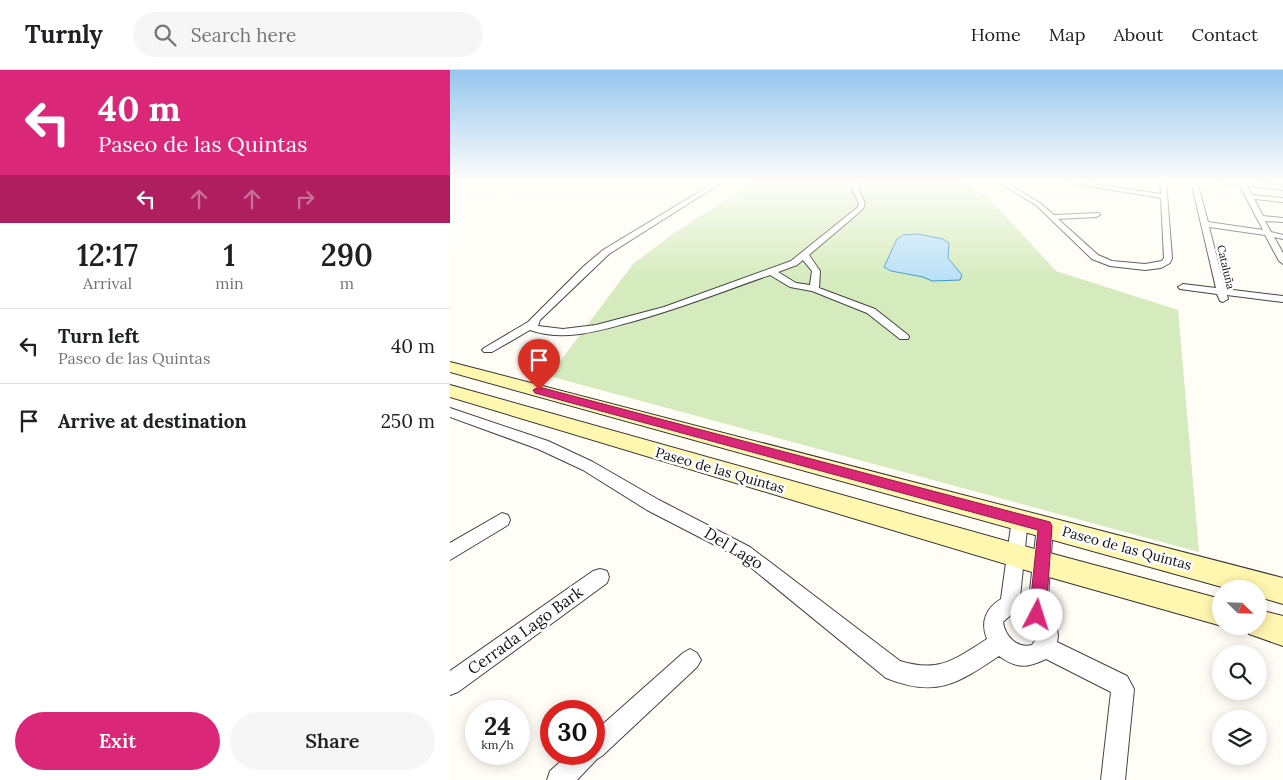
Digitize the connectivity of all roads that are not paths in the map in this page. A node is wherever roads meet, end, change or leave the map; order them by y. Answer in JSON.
{"nodes":[{"id":1,"x":668,"y":214,"type":"edge"},
{"id":2,"x":854,"y":214,"type":"edge"},
{"id":3,"x":1049,"y":214,"type":"edge"},
{"id":4,"x":1094,"y":214,"type":"edge"},
{"id":5,"x":1165,"y":214,"type":"edge"},
{"id":6,"x":1202,"y":214,"type":"edge"},
{"id":7,"x":1259,"y":214,"type":"edge"},
{"id":8,"x":1052,"y":217,"type":"junction"},
{"id":9,"x":1261,"y":218,"type":"junction"},
{"id":10,"x":1283,"y":220,"type":"edge"},
{"id":11,"x":1205,"y":227,"type":"junction"},
{"id":12,"x":1275,"y":236,"type":"edge"},
{"id":13,"x":806,"y":256,"type":"junction"},
{"id":14,"x":1283,"y":261,"type":"edge"},
{"id":15,"x":772,"y":272,"type":"junction"},
{"id":16,"x":814,"y":289,"type":"junction"},
{"id":17,"x":1184,"y":291,"type":"dead end"},
{"id":18,"x":1222,"y":295,"type":"junction"},
{"id":19,"x":1283,"y":299,"type":"edge"},
{"id":20,"x":685,"y":302,"type":"junction"},
{"id":21,"x":1283,"y":307,"type":"edge"},
{"id":22,"x":532,"y":324,"type":"junction"},
{"id":23,"x":604,"y":328,"type":"junction"},
{"id":24,"x":904,"y":337,"type":"dead end"},
{"id":25,"x":488,"y":350,"type":"dead end"},
{"id":26,"x":450,"y":367,"type":"edge"},
{"id":27,"x":450,"y":390,"type":"edge"},
{"id":28,"x":450,"y":412,"type":"edge"},
{"id":29,"x":1020,"y":519,"type":"junction"},
{"id":30,"x":502,"y":520,"type":"dead end"},
{"id":31,"x":1045,"y":526,"type":"junction"},
{"id":32,"x":450,"y":552,"type":"edge"},
{"id":33,"x":1016,"y":556,"type":"junction"},
{"id":34,"x":1042,"y":564,"type":"junction"},
{"id":35,"x":600,"y":577,"type":"dead end"},
{"id":36,"x":1283,"y":590,"type":"edge"},
{"id":37,"x":1010,"y":604,"type":"junction"},
{"id":38,"x":1212,"y":611,"type":"edge"},
{"id":39,"x":1037,"y":615,"type":"junction"},
{"id":40,"x":1268,"y":627,"type":"edge"},
{"id":41,"x":1283,"y":631,"type":"edge"},
{"id":42,"x":1000,"y":644,"type":"junction"},
{"id":43,"x":1044,"y":648,"type":"junction"},
{"id":44,"x":690,"y":660,"type":"dead end"},
{"id":45,"x":450,"y":684,"type":"edge"},
{"id":46,"x":605,"y":738,"type":"edge"},
{"id":47,"x":575,"y":765,"type":"edge"},
{"id":48,"x":559,"y":780,"type":"edge"},
{"id":49,"x":1113,"y":780,"type":"edge"}],
"edges":[{"from":1,"to":22,"type":"street"},
{"from":2,"to":13,"type":"street"},
{"from":3,"to":8,"type":"street"},
{"from":4,"to":8,"type":"street"},
{"from":5,"to":8,"type":"street"},
{"from":6,"to":11,"type":"street","name":"Cataluña"},
{"from":7,"to":9,"type":"street"},
{"from":9,"to":10,"type":"street"},
{"from":9,"to":12,"type":"street"},
{"from":11,"to":12,"type":"street"},
{"from":11,"to":18,"type":"street","name":"Cataluña"},
{"from":12,"to":14,"type":"street"},
{"from":13,"to":15,"type":"street"},
{"from":13,"to":16,"type":"street"},
{"from":15,"to":16,"type":"street"},
{"from":15,"to":20,"type":"street"},
{"from":16,"to":24,"type":"street"},
{"from":17,"to":18,"type":"street"},
{"from":18,"to":19,"type":"street"},
{"from":18,"to":21,"type":"street"},
{"from":20,"to":23,"type":"street"},
{"from":20,"to":23,"type":"street"},
{"from":22,"to":23,"type":"street"},
{"from":22,"to":25,"type":"street"},
{"from":26,"to":29,"type":"main road","name":"Paseo de las Quintas"},
{"from":27,"to":33,"type":"main road","name":"Paseo de las Quintas"},
{"from":28,"to":42,"type":"street","name":"Del Lago"},
{"from":29,"to":31,"type":"main road","name":"Paseo de las Quintas"},
{"from":29,"to":33,"type":"street"},
{"from":30,"to":32,"type":"street"},
{"from":31,"to":34,"type":"street"},
{"from":31,"to":36,"type":"main road","name":"Paseo de las Quintas"},
{"from":33,"to":34,"type":"main road","name":"Paseo de las Quintas"},
{"from":33,"to":37,"type":"street"},
{"from":34,"to":38,"type":"main road","name":"Paseo de las Quintas"},
{"from":34,"to":39,"type":"street"},
{"from":35,"to":45,"type":"street","name":"Cerrada Lago Bark"},
{"from":37,"to":39,"type":"street"},
{"from":37,"to":42,"type":"street"},
{"from":39,"to":43,"type":"street"},
{"from":40,"to":41,"type":"main road"},
{"from":42,"to":43,"type":"street"},
{"from":43,"to":49,"type":"street"},
{"from":44,"to":46,"type":"street"},
{"from":47,"to":48,"type":"street"}]}
